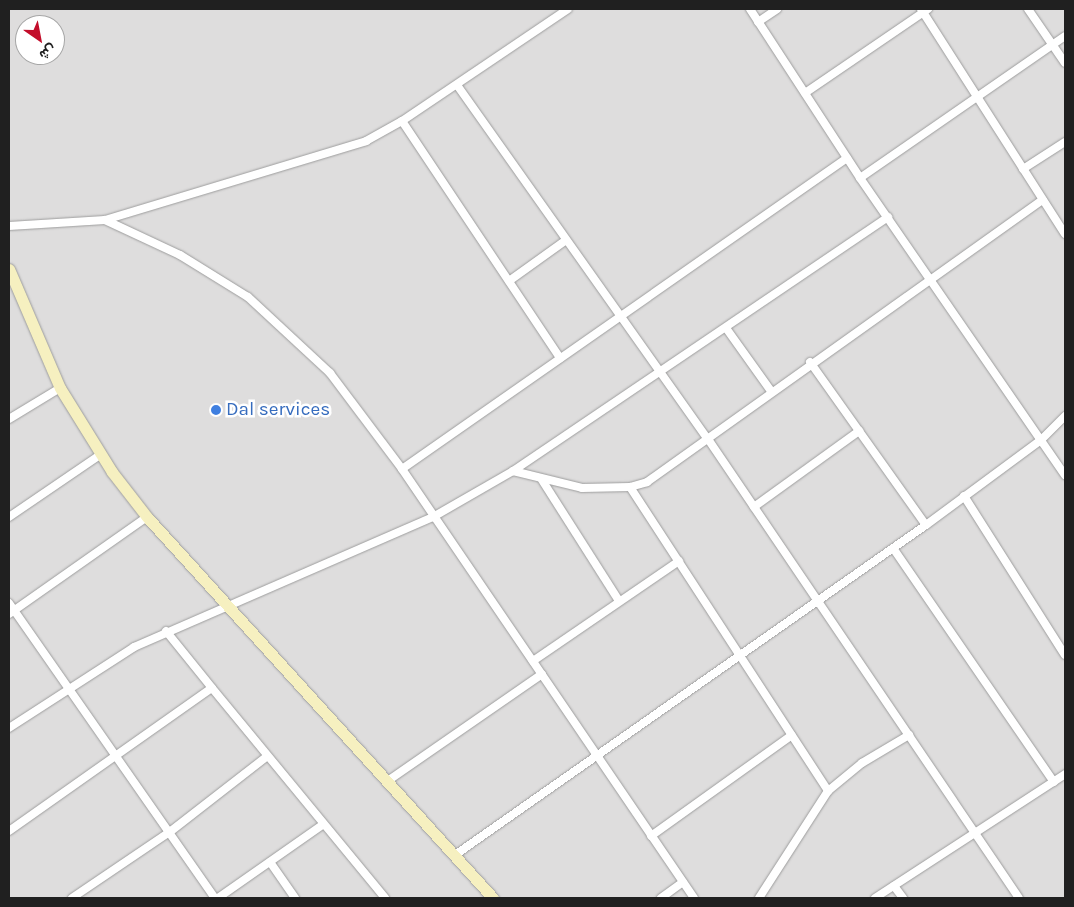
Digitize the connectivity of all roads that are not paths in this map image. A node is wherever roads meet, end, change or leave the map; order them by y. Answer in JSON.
{"nodes":[{"id":1,"x":568,"y":9,"type":"edge"},
{"id":2,"x":750,"y":9,"type":"edge"},
{"id":3,"x":777,"y":9,"type":"edge"},
{"id":4,"x":1028,"y":9,"type":"edge"},
{"id":5,"x":924,"y":10,"type":"edge"},
{"id":6,"x":758,"y":22,"type":"junction"},
{"id":7,"x":1065,"y":36,"type":"edge"},
{"id":8,"x":1053,"y":44,"type":"junction"},
{"id":9,"x":1065,"y":63,"type":"edge"},
{"id":10,"x":457,"y":84,"type":"junction"},
{"id":11,"x":805,"y":93,"type":"junction"},
{"id":12,"x":978,"y":97,"type":"junction"},
{"id":13,"x":402,"y":122,"type":"junction"},
{"id":14,"x":1065,"y":142,"type":"edge"},
{"id":15,"x":847,"y":158,"type":"junction"},
{"id":16,"x":1023,"y":169,"type":"junction"},
{"id":17,"x":860,"y":178,"type":"junction"},
{"id":18,"x":1043,"y":200,"type":"junction"},
{"id":19,"x":888,"y":217,"type":"junction"},
{"id":20,"x":105,"y":220,"type":"junction"},
{"id":21,"x":9,"y":226,"type":"edge"},
{"id":22,"x":1065,"y":234,"type":"edge"},
{"id":23,"x":566,"y":240,"type":"junction"},
{"id":24,"x":9,"y":269,"type":"edge"},
{"id":25,"x":932,"y":278,"type":"junction"},
{"id":26,"x":509,"y":281,"type":"junction"},
{"id":27,"x":620,"y":317,"type":"junction"},
{"id":28,"x":726,"y":328,"type":"junction"},
{"id":29,"x":560,"y":358,"type":"junction"},
{"id":30,"x":810,"y":362,"type":"junction"},
{"id":31,"x":660,"y":374,"type":"junction"},
{"id":32,"x":60,"y":388,"type":"junction"},
{"id":33,"x":771,"y":391,"type":"junction"},
{"id":34,"x":1065,"y":416,"type":"edge"},
{"id":35,"x":9,"y":419,"type":"edge"},
{"id":36,"x":859,"y":431,"type":"junction"},
{"id":37,"x":708,"y":439,"type":"junction"},
{"id":38,"x":1041,"y":440,"type":"junction"},
{"id":39,"x":100,"y":455,"type":"junction"},
{"id":40,"x":402,"y":469,"type":"junction"},
{"id":41,"x":513,"y":471,"type":"junction"},
{"id":42,"x":1065,"y":475,"type":"edge"},
{"id":43,"x":542,"y":480,"type":"junction"},
{"id":44,"x":630,"y":487,"type":"junction"},
{"id":45,"x":964,"y":496,"type":"junction"},
{"id":46,"x":754,"y":507,"type":"junction"},
{"id":47,"x":9,"y":517,"type":"edge"},
{"id":48,"x":147,"y":517,"type":"junction"},
{"id":49,"x":433,"y":517,"type":"junction"},
{"id":50,"x":926,"y":525,"type":"junction"},
{"id":51,"x":893,"y":548,"type":"junction"},
{"id":52,"x":679,"y":561,"type":"junction"},
{"id":53,"x":818,"y":601,"type":"junction"},
{"id":54,"x":619,"y":602,"type":"junction"},
{"id":55,"x":9,"y":603,"type":"edge"},
{"id":56,"x":229,"y":607,"type":"junction"},
{"id":57,"x":11,"y":613,"type":"edge"},
{"id":58,"x":166,"y":631,"type":"junction"},
{"id":59,"x":741,"y":654,"type":"junction"},
{"id":60,"x":1065,"y":655,"type":"edge"},
{"id":61,"x":533,"y":661,"type":"junction"},
{"id":62,"x":542,"y":674,"type":"junction"},
{"id":63,"x":69,"y":687,"type":"junction"},
{"id":64,"x":212,"y":688,"type":"junction"},
{"id":65,"x":9,"y":728,"type":"edge"},
{"id":66,"x":792,"y":734,"type":"junction"},
{"id":67,"x":909,"y":735,"type":"junction"},
{"id":68,"x":118,"y":756,"type":"junction"},
{"id":69,"x":596,"y":756,"type":"junction"},
{"id":70,"x":266,"y":757,"type":"junction"},
{"id":71,"x":1065,"y":774,"type":"edge"},
{"id":72,"x":389,"y":780,"type":"junction"},
{"id":73,"x":1054,"y":782,"type":"junction"},
{"id":74,"x":828,"y":791,"type":"junction"},
{"id":75,"x":321,"y":826,"type":"junction"},
{"id":76,"x":9,"y":831,"type":"edge"},
{"id":77,"x":171,"y":831,"type":"junction"},
{"id":78,"x":975,"y":833,"type":"junction"},
{"id":79,"x":651,"y":836,"type":"junction"},
{"id":80,"x":455,"y":855,"type":"junction"},
{"id":81,"x":270,"y":862,"type":"junction"},
{"id":82,"x":683,"y":882,"type":"junction"},
{"id":83,"x":894,"y":886,"type":"junction"},
{"id":84,"x":384,"y":896,"type":"edge"},
{"id":85,"x":72,"y":898,"type":"edge"},
{"id":86,"x":217,"y":898,"type":"edge"},
{"id":87,"x":296,"y":898,"type":"edge"},
{"id":88,"x":374,"y":898,"type":"edge"},
{"id":89,"x":493,"y":898,"type":"edge"},
{"id":90,"x":661,"y":898,"type":"edge"},
{"id":91,"x":694,"y":898,"type":"edge"},
{"id":92,"x":759,"y":898,"type":"edge"},
{"id":93,"x":875,"y":898,"type":"edge"},
{"id":94,"x":903,"y":898,"type":"edge"},
{"id":95,"x":1019,"y":898,"type":"edge"}],
"edges":[{"from":1,"to":10,"type":"street"},
{"from":2,"to":6,"type":"street"},
{"from":3,"to":6,"type":"street"},
{"from":4,"to":8,"type":"street"},
{"from":5,"to":11,"type":"street"},
{"from":5,"to":12,"type":"street"},
{"from":6,"to":11,"type":"street"},
{"from":7,"to":8,"type":"street"},
{"from":8,"to":9,"type":"street"},
{"from":8,"to":12,"type":"street"},
{"from":10,"to":13,"type":"street"},
{"from":10,"to":23,"type":"street"},
{"from":11,"to":15,"type":"street"},
{"from":12,"to":16,"type":"street"},
{"from":12,"to":17,"type":"street"},
{"from":13,"to":20,"type":"street"},
{"from":13,"to":26,"type":"street"},
{"from":14,"to":16,"type":"street"},
{"from":15,"to":17,"type":"street"},
{"from":15,"to":27,"type":"street"},
{"from":16,"to":18,"type":"street"},
{"from":17,"to":19,"type":"street"},
{"from":18,"to":22,"type":"street"},
{"from":18,"to":25,"type":"street"},
{"from":19,"to":25,"type":"street"},
{"from":19,"to":28,"type":"street"},
{"from":20,"to":21,"type":"street"},
{"from":20,"to":40,"type":"street"},
{"from":23,"to":26,"type":"street"},
{"from":23,"to":27,"type":"street"},
{"from":24,"to":32,"type":"main road"},
{"from":25,"to":30,"type":"street"},
{"from":25,"to":38,"type":"street"},
{"from":26,"to":29,"type":"street"},
{"from":27,"to":29,"type":"street"},
{"from":27,"to":31,"type":"street"},
{"from":28,"to":31,"type":"street"},
{"from":28,"to":33,"type":"street"},
{"from":29,"to":40,"type":"street"},
{"from":30,"to":33,"type":"street"},
{"from":30,"to":36,"type":"street"},
{"from":31,"to":37,"type":"street"},
{"from":31,"to":41,"type":"street"},
{"from":32,"to":35,"type":"street"},
{"from":32,"to":39,"type":"main road"},
{"from":33,"to":37,"type":"street"},
{"from":34,"to":38,"type":"street"},
{"from":36,"to":46,"type":"street"},
{"from":36,"to":50,"type":"street"},
{"from":37,"to":44,"type":"street"},
{"from":37,"to":46,"type":"street"},
{"from":38,"to":42,"type":"street"},
{"from":38,"to":45,"type":"street"},
{"from":39,"to":47,"type":"street"},
{"from":39,"to":48,"type":"main road"},
{"from":40,"to":49,"type":"street"},
{"from":41,"to":43,"type":"street"},
{"from":41,"to":49,"type":"street"},
{"from":43,"to":44,"type":"street"},
{"from":43,"to":54,"type":"street"},
{"from":44,"to":52,"type":"street"},
{"from":45,"to":50,"type":"street"},
{"from":45,"to":60,"type":"street"},
{"from":46,"to":53,"type":"street"},
{"from":48,"to":56,"type":"main road"},
{"from":48,"to":57,"type":"street"},
{"from":49,"to":56,"type":"street"},
{"from":49,"to":61,"type":"street"},
{"from":50,"to":51,"type":"street"},
{"from":51,"to":53,"type":"street"},
{"from":51,"to":73,"type":"street"},
{"from":52,"to":54,"type":"street"},
{"from":52,"to":59,"type":"street"},
{"from":53,"to":59,"type":"street"},
{"from":53,"to":67,"type":"street"},
{"from":54,"to":61,"type":"street"},
{"from":55,"to":57,"type":"street"},
{"from":56,"to":58,"type":"street"},
{"from":56,"to":72,"type":"main road"},
{"from":57,"to":63,"type":"street"},
{"from":58,"to":63,"type":"street"},
{"from":58,"to":64,"type":"street"},
{"from":59,"to":66,"type":"street"},
{"from":59,"to":69,"type":"street"},
{"from":61,"to":62,"type":"street"},
{"from":62,"to":69,"type":"street"},
{"from":62,"to":72,"type":"street"},
{"from":63,"to":65,"type":"street"},
{"from":63,"to":68,"type":"street"},
{"from":64,"to":68,"type":"street"},
{"from":64,"to":70,"type":"street"},
{"from":66,"to":74,"type":"street"},
{"from":66,"to":79,"type":"street"},
{"from":67,"to":74,"type":"street"},
{"from":67,"to":78,"type":"street"},
{"from":68,"to":76,"type":"street"},
{"from":68,"to":77,"type":"street"},
{"from":69,"to":79,"type":"street"},
{"from":69,"to":80,"type":"street"},
{"from":70,"to":75,"type":"street"},
{"from":70,"to":77,"type":"street"},
{"from":71,"to":73,"type":"street"},
{"from":72,"to":80,"type":"main road"},
{"from":73,"to":78,"type":"street"},
{"from":74,"to":92,"type":"street"},
{"from":75,"to":81,"type":"street"},
{"from":75,"to":84,"type":"street"},
{"from":77,"to":85,"type":"street"},
{"from":77,"to":86,"type":"street"},
{"from":78,"to":83,"type":"street"},
{"from":78,"to":95,"type":"street"},
{"from":79,"to":82,"type":"street"},
{"from":80,"to":89,"type":"main road"},
{"from":81,"to":86,"type":"street"},
{"from":81,"to":87,"type":"street"},
{"from":82,"to":90,"type":"street"},
{"from":82,"to":91,"type":"street"},
{"from":83,"to":93,"type":"street"},
{"from":83,"to":94,"type":"street"},
{"from":84,"to":88,"type":"street"}]}
